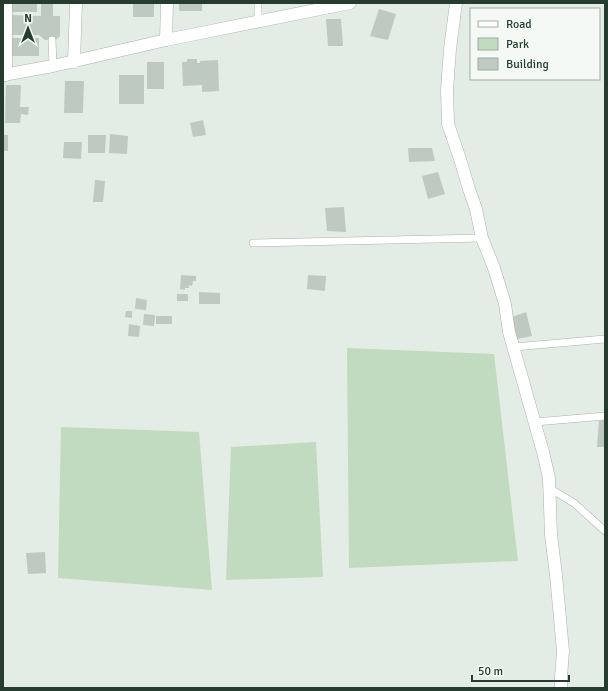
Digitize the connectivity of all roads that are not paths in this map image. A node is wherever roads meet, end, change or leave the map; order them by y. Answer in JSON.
{"nodes":[{"id":1,"x":6,"y":3,"type":"edge"},
{"id":2,"x":76,"y":3,"type":"edge"},
{"id":3,"x":167,"y":3,"type":"edge"},
{"id":4,"x":258,"y":3,"type":"edge"},
{"id":5,"x":350,"y":3,"type":"edge"},
{"id":6,"x":456,"y":3,"type":"edge"},
{"id":7,"x":258,"y":21,"type":"junction"},
{"id":8,"x":4,"y":30,"type":"edge"},
{"id":9,"x":52,"y":40,"type":"dead end"},
{"id":10,"x":166,"y":40,"type":"junction"},
{"id":11,"x":74,"y":62,"type":"junction"},
{"id":12,"x":53,"y":66,"type":"junction"},
{"id":13,"x":5,"y":75,"type":"edge"},
{"id":14,"x":482,"y":238,"type":"junction"},
{"id":15,"x":253,"y":242,"type":"dead end"},
{"id":16,"x":605,"y":339,"type":"edge"},
{"id":17,"x":514,"y":347,"type":"junction"},
{"id":18,"x":605,"y":416,"type":"edge"},
{"id":19,"x":535,"y":422,"type":"junction"},
{"id":20,"x":549,"y":488,"type":"junction"},
{"id":21,"x":605,"y":531,"type":"edge"},
{"id":22,"x":561,"y":688,"type":"edge"}],
"edges":[{"from":1,"to":8,"type":"street"},
{"from":2,"to":11,"type":"street"},
{"from":3,"to":10,"type":"street"},
{"from":4,"to":7,"type":"lane"},
{"from":5,"to":7,"type":"street"},
{"from":6,"to":14,"type":"street"},
{"from":7,"to":10,"type":"street"},
{"from":8,"to":13,"type":"street"},
{"from":9,"to":12,"type":"lane"},
{"from":10,"to":11,"type":"street"},
{"from":11,"to":12,"type":"street"},
{"from":12,"to":13,"type":"street"},
{"from":14,"to":15,"type":"lane"},
{"from":14,"to":17,"type":"street"},
{"from":16,"to":17,"type":"lane"},
{"from":17,"to":19,"type":"street"},
{"from":18,"to":19,"type":"lane"},
{"from":19,"to":20,"type":"street"},
{"from":20,"to":21,"type":"lane"},
{"from":20,"to":22,"type":"street"}]}
